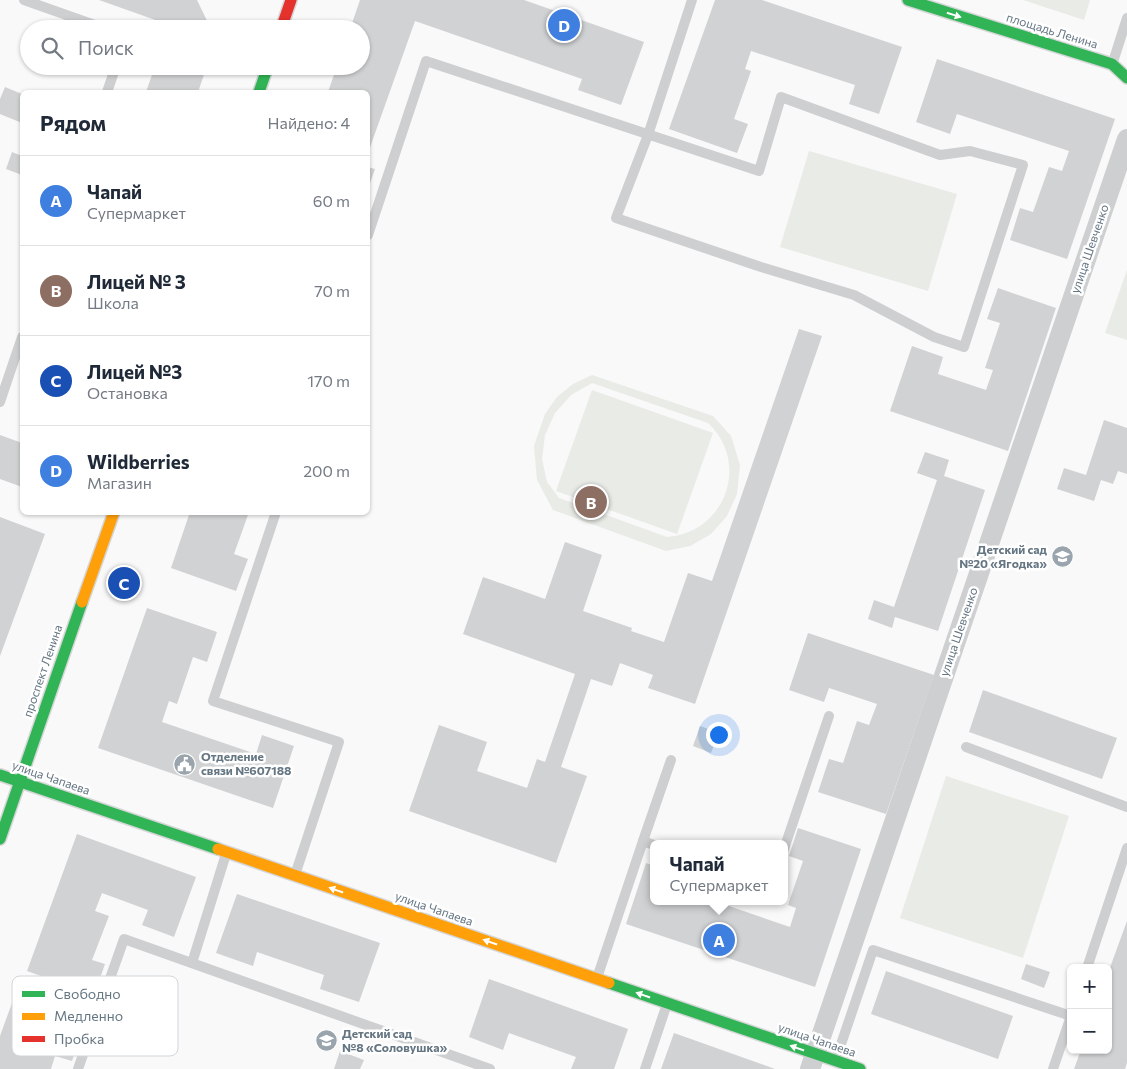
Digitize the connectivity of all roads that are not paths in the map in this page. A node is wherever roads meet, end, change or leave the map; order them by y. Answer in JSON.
{"nodes":[{"id":1,"x":24,"y":0,"type":"edge"},
{"id":2,"x":291,"y":0,"type":"edge"},
{"id":3,"x":692,"y":0,"type":"edge"},
{"id":4,"x":908,"y":0,"type":"edge"},
{"id":5,"x":1127,"y":18,"type":"edge"},
{"id":6,"x":81,"y":20,"type":"edge"},
{"id":7,"x":284,"y":20,"type":"edge"},
{"id":8,"x":1112,"y":64,"type":"junction"},
{"id":9,"x":113,"y":75,"type":"edge"},
{"id":10,"x":265,"y":75,"type":"edge"},
{"id":11,"x":1127,"y":78,"type":"edge"},
{"id":12,"x":108,"y":90,"type":"edge"},
{"id":13,"x":260,"y":90,"type":"edge"},
{"id":14,"x":648,"y":135,"type":"junction"},
{"id":15,"x":1127,"y":139,"type":"edge"},
{"id":16,"x":370,"y":229,"type":"edge"},
{"id":17,"x":20,"y":342,"type":"edge"},
{"id":18,"x":0,"y":402,"type":"edge"},
{"id":19,"x":113,"y":515,"type":"edge"},
{"id":20,"x":275,"y":515,"type":"edge"},
{"id":21,"x":829,"y":716,"type":"dead end"},
{"id":22,"x":966,"y":746,"type":"dead end"},
{"id":23,"x":671,"y":760,"type":"dead end"},
{"id":24,"x":0,"y":774,"type":"edge"},
{"id":25,"x":20,"y":782,"type":"junction"},
{"id":26,"x":1127,"y":807,"type":"edge"},
{"id":27,"x":0,"y":839,"type":"edge"},
{"id":28,"x":787,"y":840,"type":"edge"},
{"id":29,"x":643,"y":842,"type":"junction"},
{"id":30,"x":650,"y":844,"type":"edge"},
{"id":31,"x":1127,"y":848,"type":"edge"},
{"id":32,"x":227,"y":852,"type":"junction"},
{"id":33,"x":295,"y":875,"type":"junction"},
{"id":34,"x":192,"y":963,"type":"junction"},
{"id":35,"x":1088,"y":964,"type":"edge"},
{"id":36,"x":111,"y":976,"type":"edge"},
{"id":37,"x":596,"y":979,"type":"junction"},
{"id":38,"x":667,"y":1003,"type":"junction"},
{"id":39,"x":1067,"y":1015,"type":"edge"},
{"id":40,"x":1067,"y":1028,"type":"edge"},
{"id":41,"x":83,"y":1056,"type":"edge"},
{"id":42,"x":813,"y":1062,"type":"edge"},
{"id":43,"x":834,"y":1065,"type":"edge"},
{"id":44,"x":78,"y":1069,"type":"edge"},
{"id":45,"x":490,"y":1069,"type":"edge"},
{"id":46,"x":645,"y":1069,"type":"edge"},
{"id":47,"x":860,"y":1069,"type":"edge"},
{"id":48,"x":1053,"y":1069,"type":"edge"}],
"edges":[{"from":1,"to":6,"type":"lane"},
{"from":2,"to":7,"type":"street"},
{"from":3,"to":14,"type":"lane"},
{"from":4,"to":8,"type":"street","name":"площадь Ленина","one_way":true},
{"from":5,"to":8,"type":"lane"},
{"from":8,"to":11,"type":"street","name":"площадь Ленина"},
{"from":9,"to":12,"type":"lane"},
{"from":10,"to":13,"type":"street"},
{"from":14,"to":14,"type":"lane"},
{"from":14,"to":16,"type":"lane"},
{"from":15,"to":42,"type":"street","name":"улица Шевченко"},
{"from":17,"to":18,"type":"lane"},
{"from":19,"to":25,"type":"street","name":"проспект Ленина"},
{"from":20,"to":33,"type":"lane"},
{"from":21,"to":28,"type":"lane"},
{"from":22,"to":26,"type":"lane"},
{"from":23,"to":29,"type":"lane"},
{"from":24,"to":25,"type":"street","name":"улица Чапаева"},
{"from":25,"to":27,"type":"street","name":"проспект Ленина"},
{"from":25,"to":32,"type":"street","name":"улица Чапаева"},
{"from":29,"to":30,"type":"lane"},
{"from":29,"to":37,"type":"lane"},
{"from":31,"to":35,"type":"lane"},
{"from":32,"to":33,"type":"street","name":"улица Чапаева"},
{"from":32,"to":34,"type":"lane"},
{"from":37,"to":33,"type":"street","name":"улица Чапаева","one_way":true},
{"from":34,"to":36,"type":"lane"},
{"from":34,"to":45,"type":"lane"},
{"from":38,"to":37,"type":"street","name":"улица Чапаева","one_way":true},
{"from":42,"to":38,"type":"street","name":"улица Чапаева","one_way":true},
{"from":38,"to":46,"type":"lane"},
{"from":39,"to":43,"type":"lane"},
{"from":40,"to":48,"type":"lane"},
{"from":41,"to":44,"type":"lane"},
{"from":42,"to":43,"type":"street","name":"улица Чапаева"},
{"from":43,"to":47,"type":"street","name":"улица Чапаева"}]}
